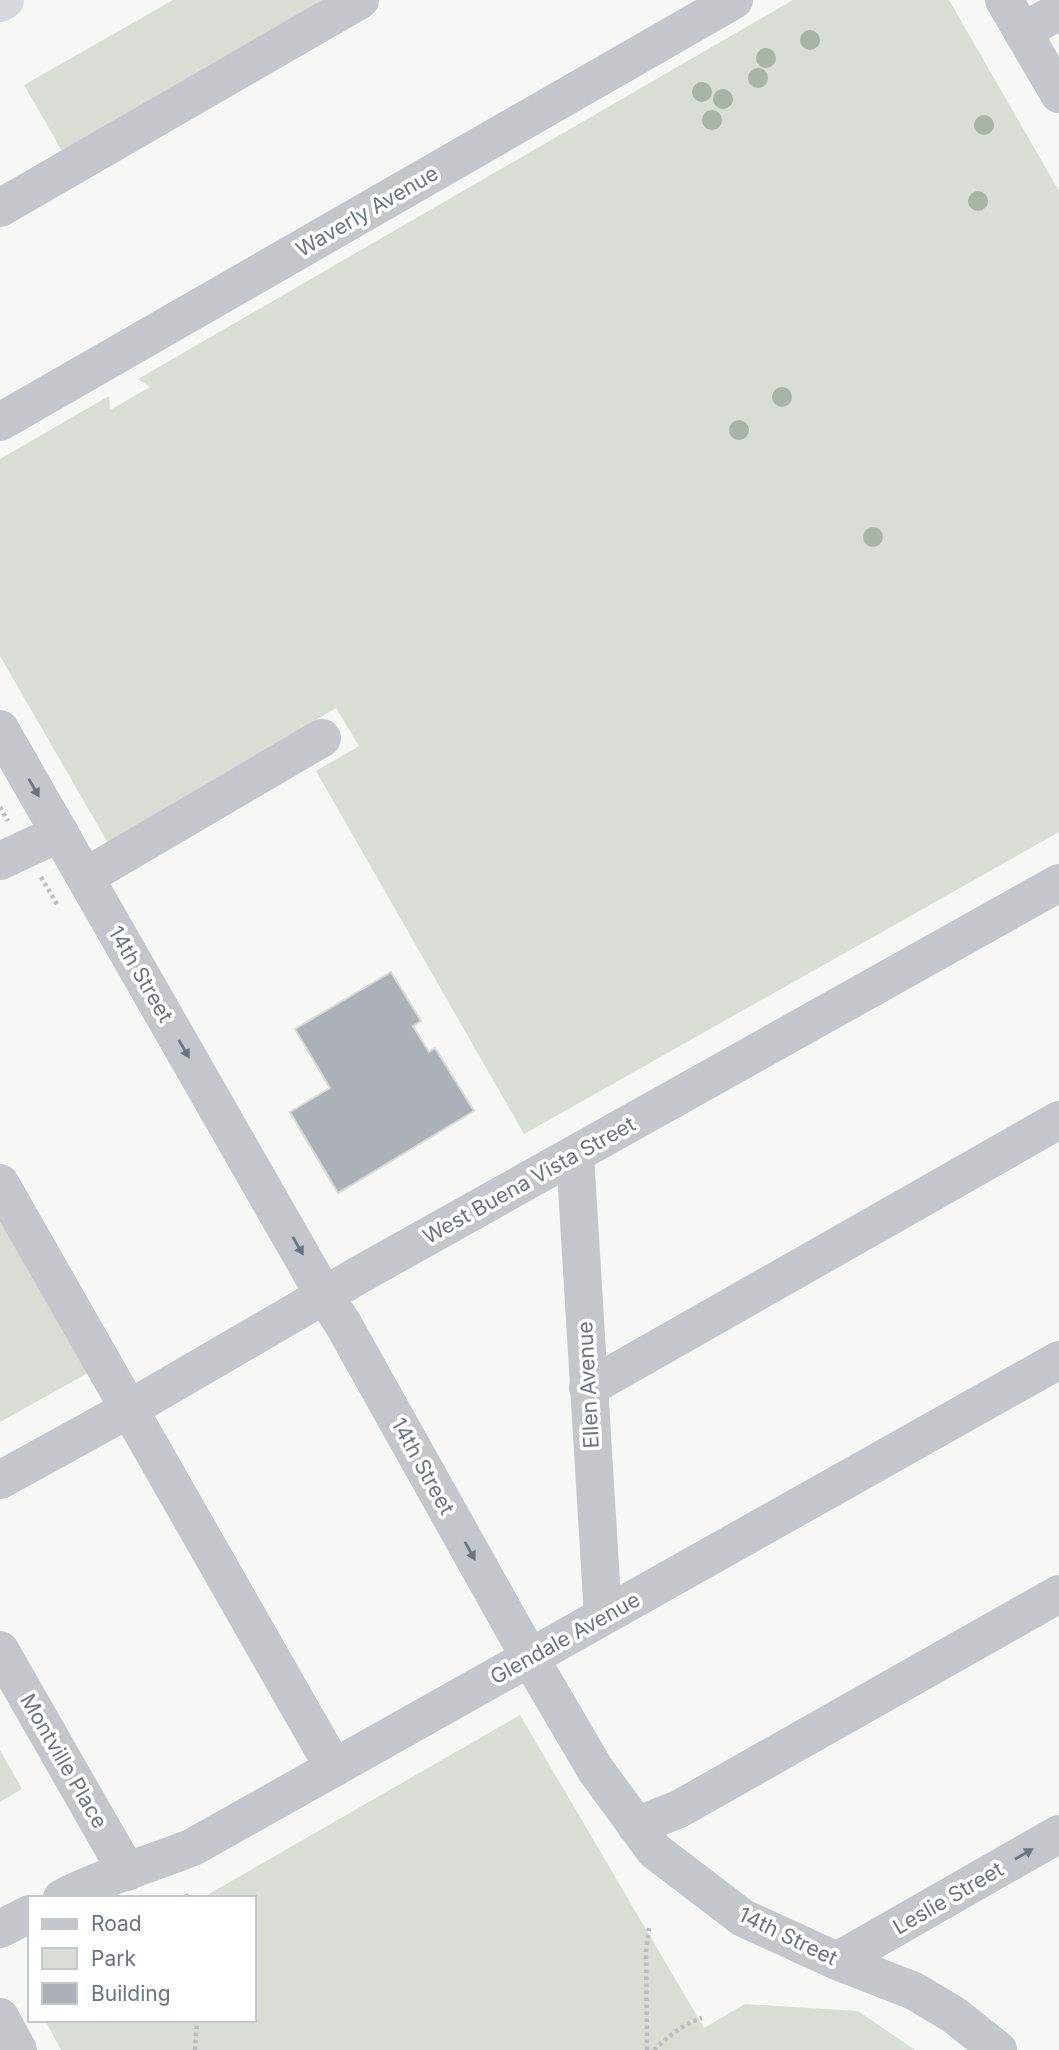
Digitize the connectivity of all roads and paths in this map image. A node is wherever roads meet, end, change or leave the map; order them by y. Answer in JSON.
{"nodes":[{"id":1,"x":5,"y":0,"type":"edge"},
{"id":2,"x":360,"y":0,"type":"edge"},
{"id":3,"x":734,"y":0,"type":"edge"},
{"id":4,"x":0,"y":3,"type":"edge"},
{"id":5,"x":1059,"y":12,"type":"edge"},
{"id":6,"x":1013,"y":16,"type":"edge"},
{"id":7,"x":1059,"y":94,"type":"edge"},
{"id":8,"x":0,"y":208,"type":"edge"},
{"id":9,"x":0,"y":422,"type":"edge"},
{"id":10,"x":0,"y":729,"type":"edge"},
{"id":11,"x":322,"y":738,"type":"dead end"},
{"id":12,"x":60,"y":833,"type":"junction"},
{"id":13,"x":0,"y":861,"type":"edge"},
{"id":14,"x":85,"y":877,"type":"junction"},
{"id":15,"x":1059,"y":883,"type":"edge"},
{"id":16,"x":1059,"y":1121,"type":"edge"},
{"id":17,"x":575,"y":1155,"type":"junction"},
{"id":18,"x":0,"y":1183,"type":"edge"},
{"id":19,"x":324,"y":1295,"type":"junction"},
{"id":20,"x":1059,"y":1360,"type":"edge"},
{"id":21,"x":588,"y":1388,"type":"junction"},
{"id":22,"x":129,"y":1409,"type":"junction"},
{"id":23,"x":0,"y":1480,"type":"edge"},
{"id":24,"x":1059,"y":1594,"type":"edge"},
{"id":25,"x":603,"y":1616,"type":"junction"},
{"id":26,"x":0,"y":1650,"type":"edge"},
{"id":27,"x":530,"y":1658,"type":"junction"},
{"id":28,"x":334,"y":1768,"type":"junction"},
{"id":29,"x":636,"y":1826,"type":"junction"},
{"id":30,"x":1059,"y":1834,"type":"edge"},
{"id":31,"x":128,"y":1872,"type":"junction"},
{"id":32,"x":66,"y":1896,"type":"edge"},
{"id":33,"x":28,"y":1915,"type":"edge"},
{"id":34,"x":649,"y":1928,"type":"dead end"},
{"id":35,"x":0,"y":1929,"type":"edge"},
{"id":36,"x":837,"y":1961,"type":"junction"},
{"id":37,"x":0,"y":2017,"type":"edge"},
{"id":38,"x":702,"y":2018,"type":"dead end"},
{"id":39,"x":197,"y":2022,"type":"edge"},
{"id":40,"x":18,"y":2050,"type":"edge"},
{"id":41,"x":195,"y":2050,"type":"edge"},
{"id":42,"x":647,"y":2050,"type":"edge"},
{"id":43,"x":654,"y":2050,"type":"edge"},
{"id":44,"x":998,"y":2050,"type":"edge"}],
"edges":[{"from":1,"to":4,"type":"highway"},
{"from":2,"to":8,"type":"street"},
{"from":3,"to":9,"type":"street","name":"Waverly Avenue"},
{"from":5,"to":6,"type":"street"},
{"from":6,"to":7,"type":"street"},
{"from":10,"to":12,"type":"street","name":"14th Street","one_way":true},
{"from":11,"to":14,"type":"street"},
{"from":12,"to":13,"type":"street"},
{"from":12,"to":14,"type":"street","name":"14th Street"},
{"from":14,"to":19,"type":"street","name":"14th Street","one_way":true},
{"from":15,"to":17,"type":"street","name":"West Buena Vista Street"},
{"from":16,"to":21,"type":"street"},
{"from":17,"to":19,"type":"street","name":"West Buena Vista Street"},
{"from":17,"to":21,"type":"street","name":"Ellen Avenue"},
{"from":18,"to":22,"type":"street"},
{"from":19,"to":22,"type":"street","name":"West Buena Vista Street"},
{"from":19,"to":27,"type":"street","name":"14th Street","one_way":true},
{"from":20,"to":25,"type":"street","name":"Glendale Avenue"},
{"from":21,"to":25,"type":"street","name":"Ellen Avenue"},
{"from":22,"to":23,"type":"street","name":"West Buena Vista Street"},
{"from":22,"to":28,"type":"street"},
{"from":24,"to":29,"type":"street"},
{"from":25,"to":27,"type":"street","name":"Glendale Avenue"},
{"from":26,"to":31,"type":"street","name":"Montville Place"},
{"from":27,"to":28,"type":"street","name":"Glendale Avenue"},
{"from":27,"to":29,"type":"street","name":"14th Street"},
{"from":28,"to":31,"type":"street","name":"Glendale Avenue"},
{"from":29,"to":36,"type":"street","name":"14th Street"},
{"from":36,"to":30,"type":"street","name":"Leslie Street","one_way":true},
{"from":31,"to":32,"type":"street","name":"Glendale Avenue"},
{"from":33,"to":35,"type":"street"},
{"from":34,"to":42,"type":"path"},
{"from":36,"to":44,"type":"street","name":"14th Street"},
{"from":37,"to":40,"type":"street"},
{"from":38,"to":43,"type":"path"},
{"from":39,"to":41,"type":"path"}]}
